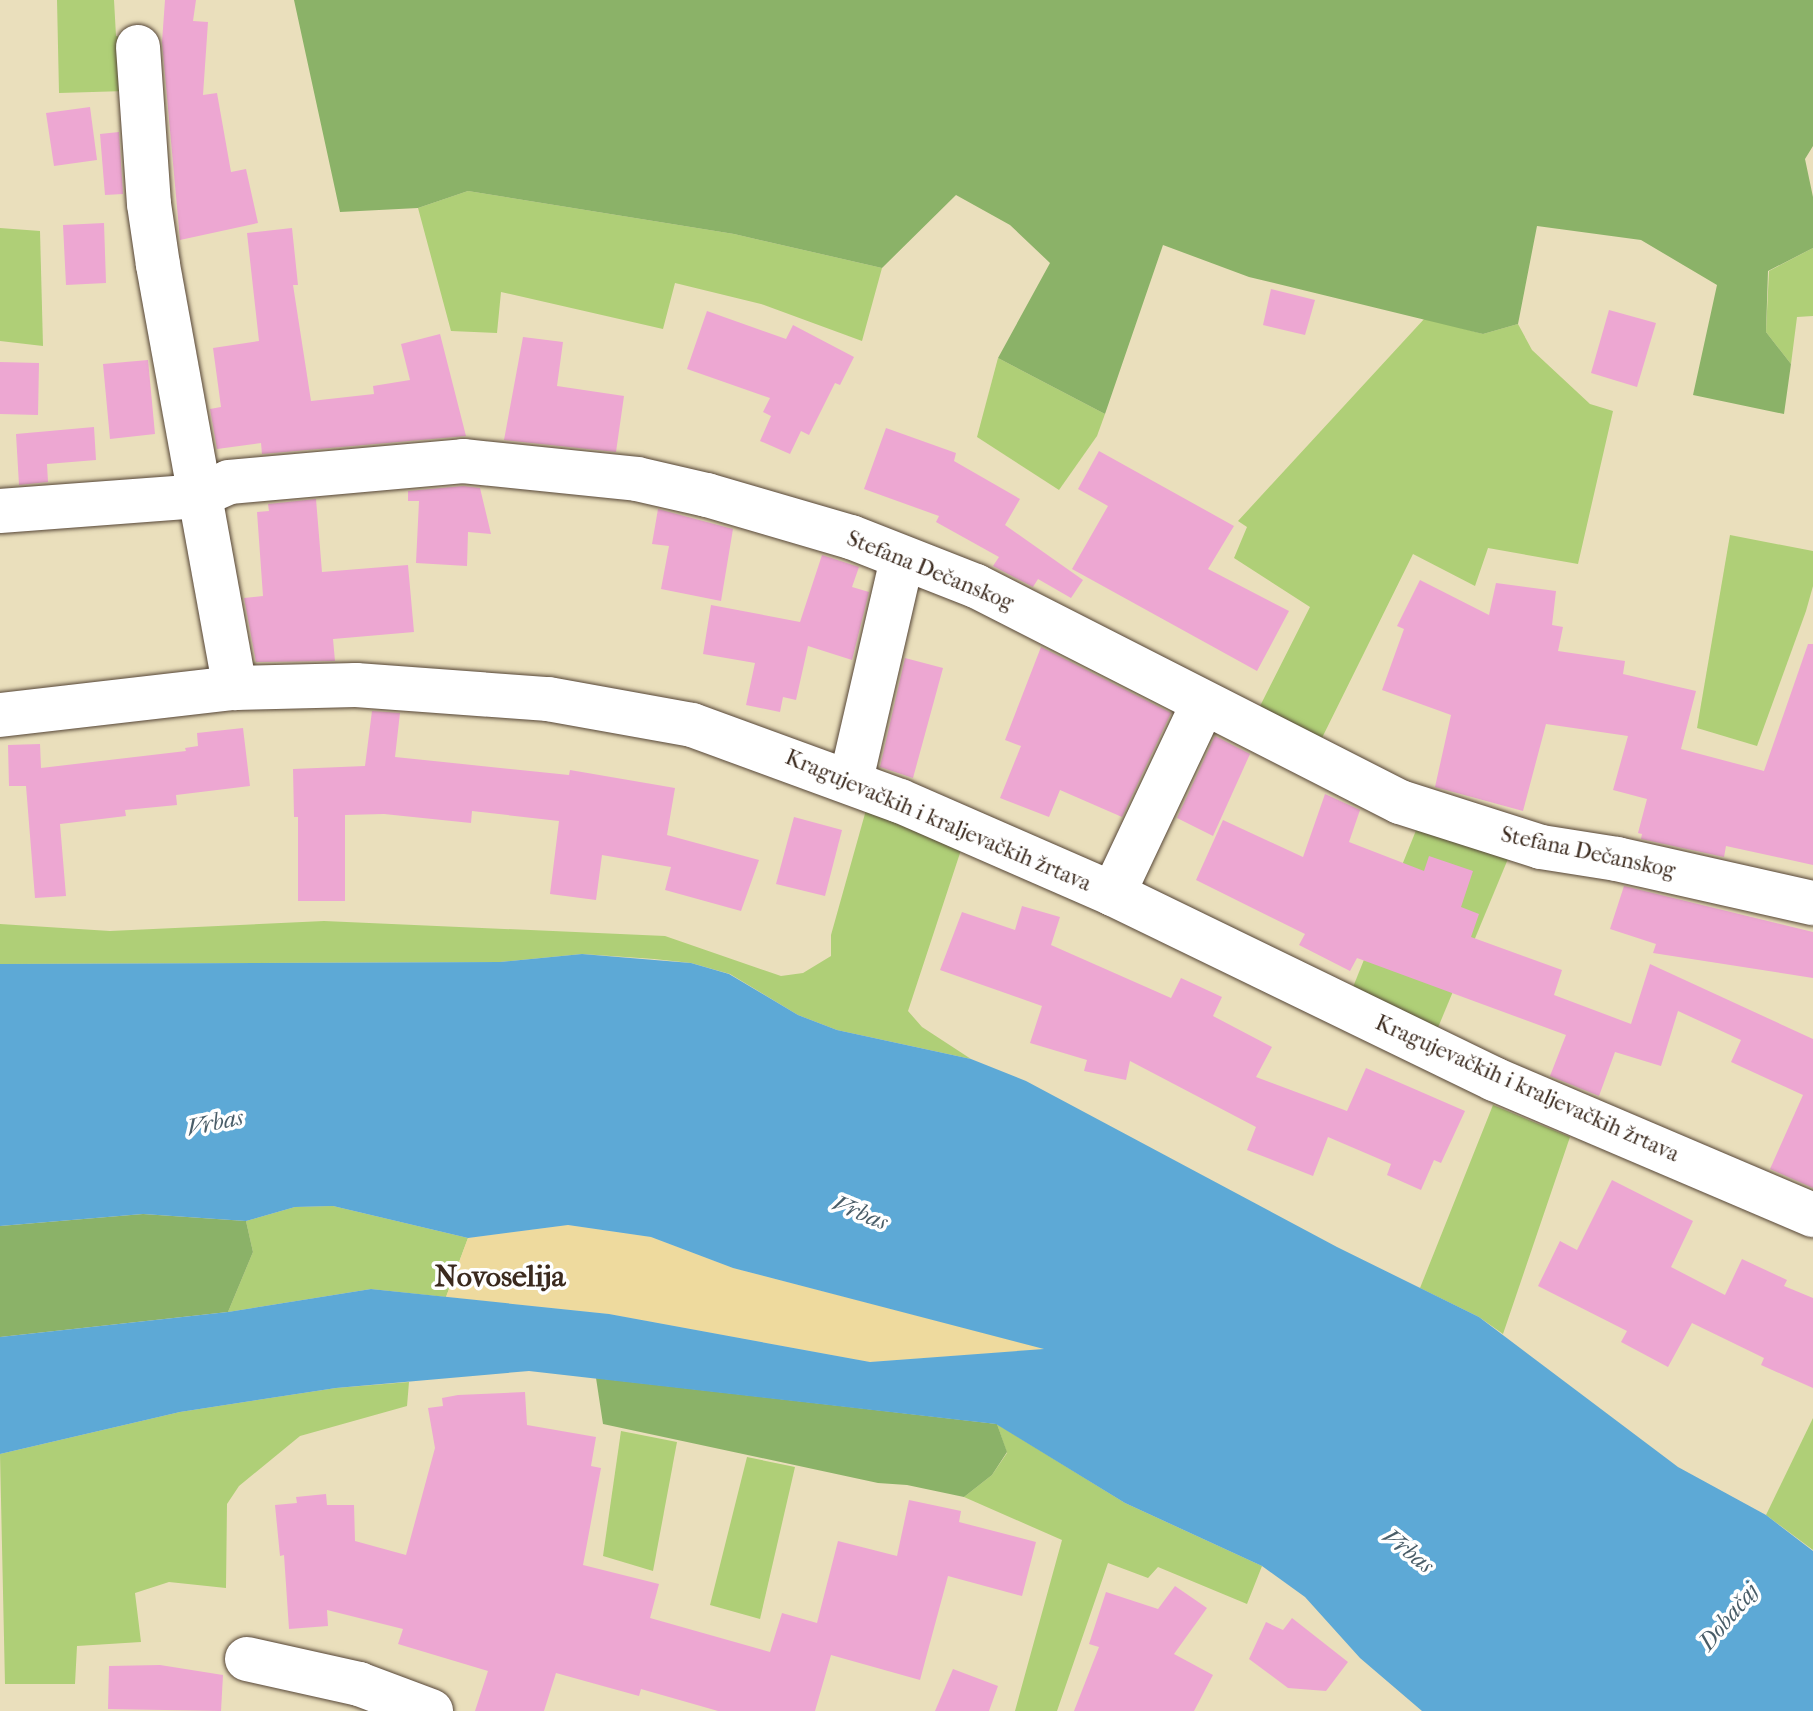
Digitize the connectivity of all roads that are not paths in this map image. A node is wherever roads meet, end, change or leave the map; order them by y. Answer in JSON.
{"nodes":[{"id":1,"x":138,"y":47,"type":"dead end"},
{"id":2,"x":198,"y":496,"type":"junction"},
{"id":3,"x":0,"y":511,"type":"edge"},
{"id":4,"x":902,"y":559,"type":"junction"},
{"id":5,"x":235,"y":688,"type":"junction"},
{"id":6,"x":1203,"y":704,"type":"junction"},
{"id":7,"x":0,"y":715,"type":"edge"},
{"id":8,"x":851,"y":780,"type":"junction"},
{"id":9,"x":1113,"y":894,"type":"junction"},
{"id":10,"x":1813,"y":903,"type":"edge"},
{"id":11,"x":1813,"y":1215,"type":"edge"},
{"id":12,"x":247,"y":1659,"type":"dead end"},
{"id":13,"x":408,"y":1707,"type":"edge"}],
"edges":[{"from":1,"to":2,"type":"street"},
{"from":2,"to":3,"type":"street","name":"Stefana Dečanskog"},
{"from":2,"to":4,"type":"street","name":"Stefana Dečanskog"},
{"from":2,"to":5,"type":"street"},
{"from":4,"to":6,"type":"street","name":"Stefana Dečanskog"},
{"from":4,"to":8,"type":"street"},
{"from":5,"to":7,"type":"street","name":"Kragujevačkih i kraljevačkih žrtava"},
{"from":5,"to":8,"type":"street","name":"Kragujevačkih i kraljevačkih žrtava"},
{"from":6,"to":9,"type":"street"},
{"from":6,"to":10,"type":"street","name":"Stefana Dečanskog"},
{"from":8,"to":9,"type":"street","name":"Kragujevačkih i kraljevačkih žrtava"},
{"from":9,"to":11,"type":"street","name":"Kragujevačkih i kraljevačkih žrtava"},
{"from":12,"to":13,"type":"street"}]}
